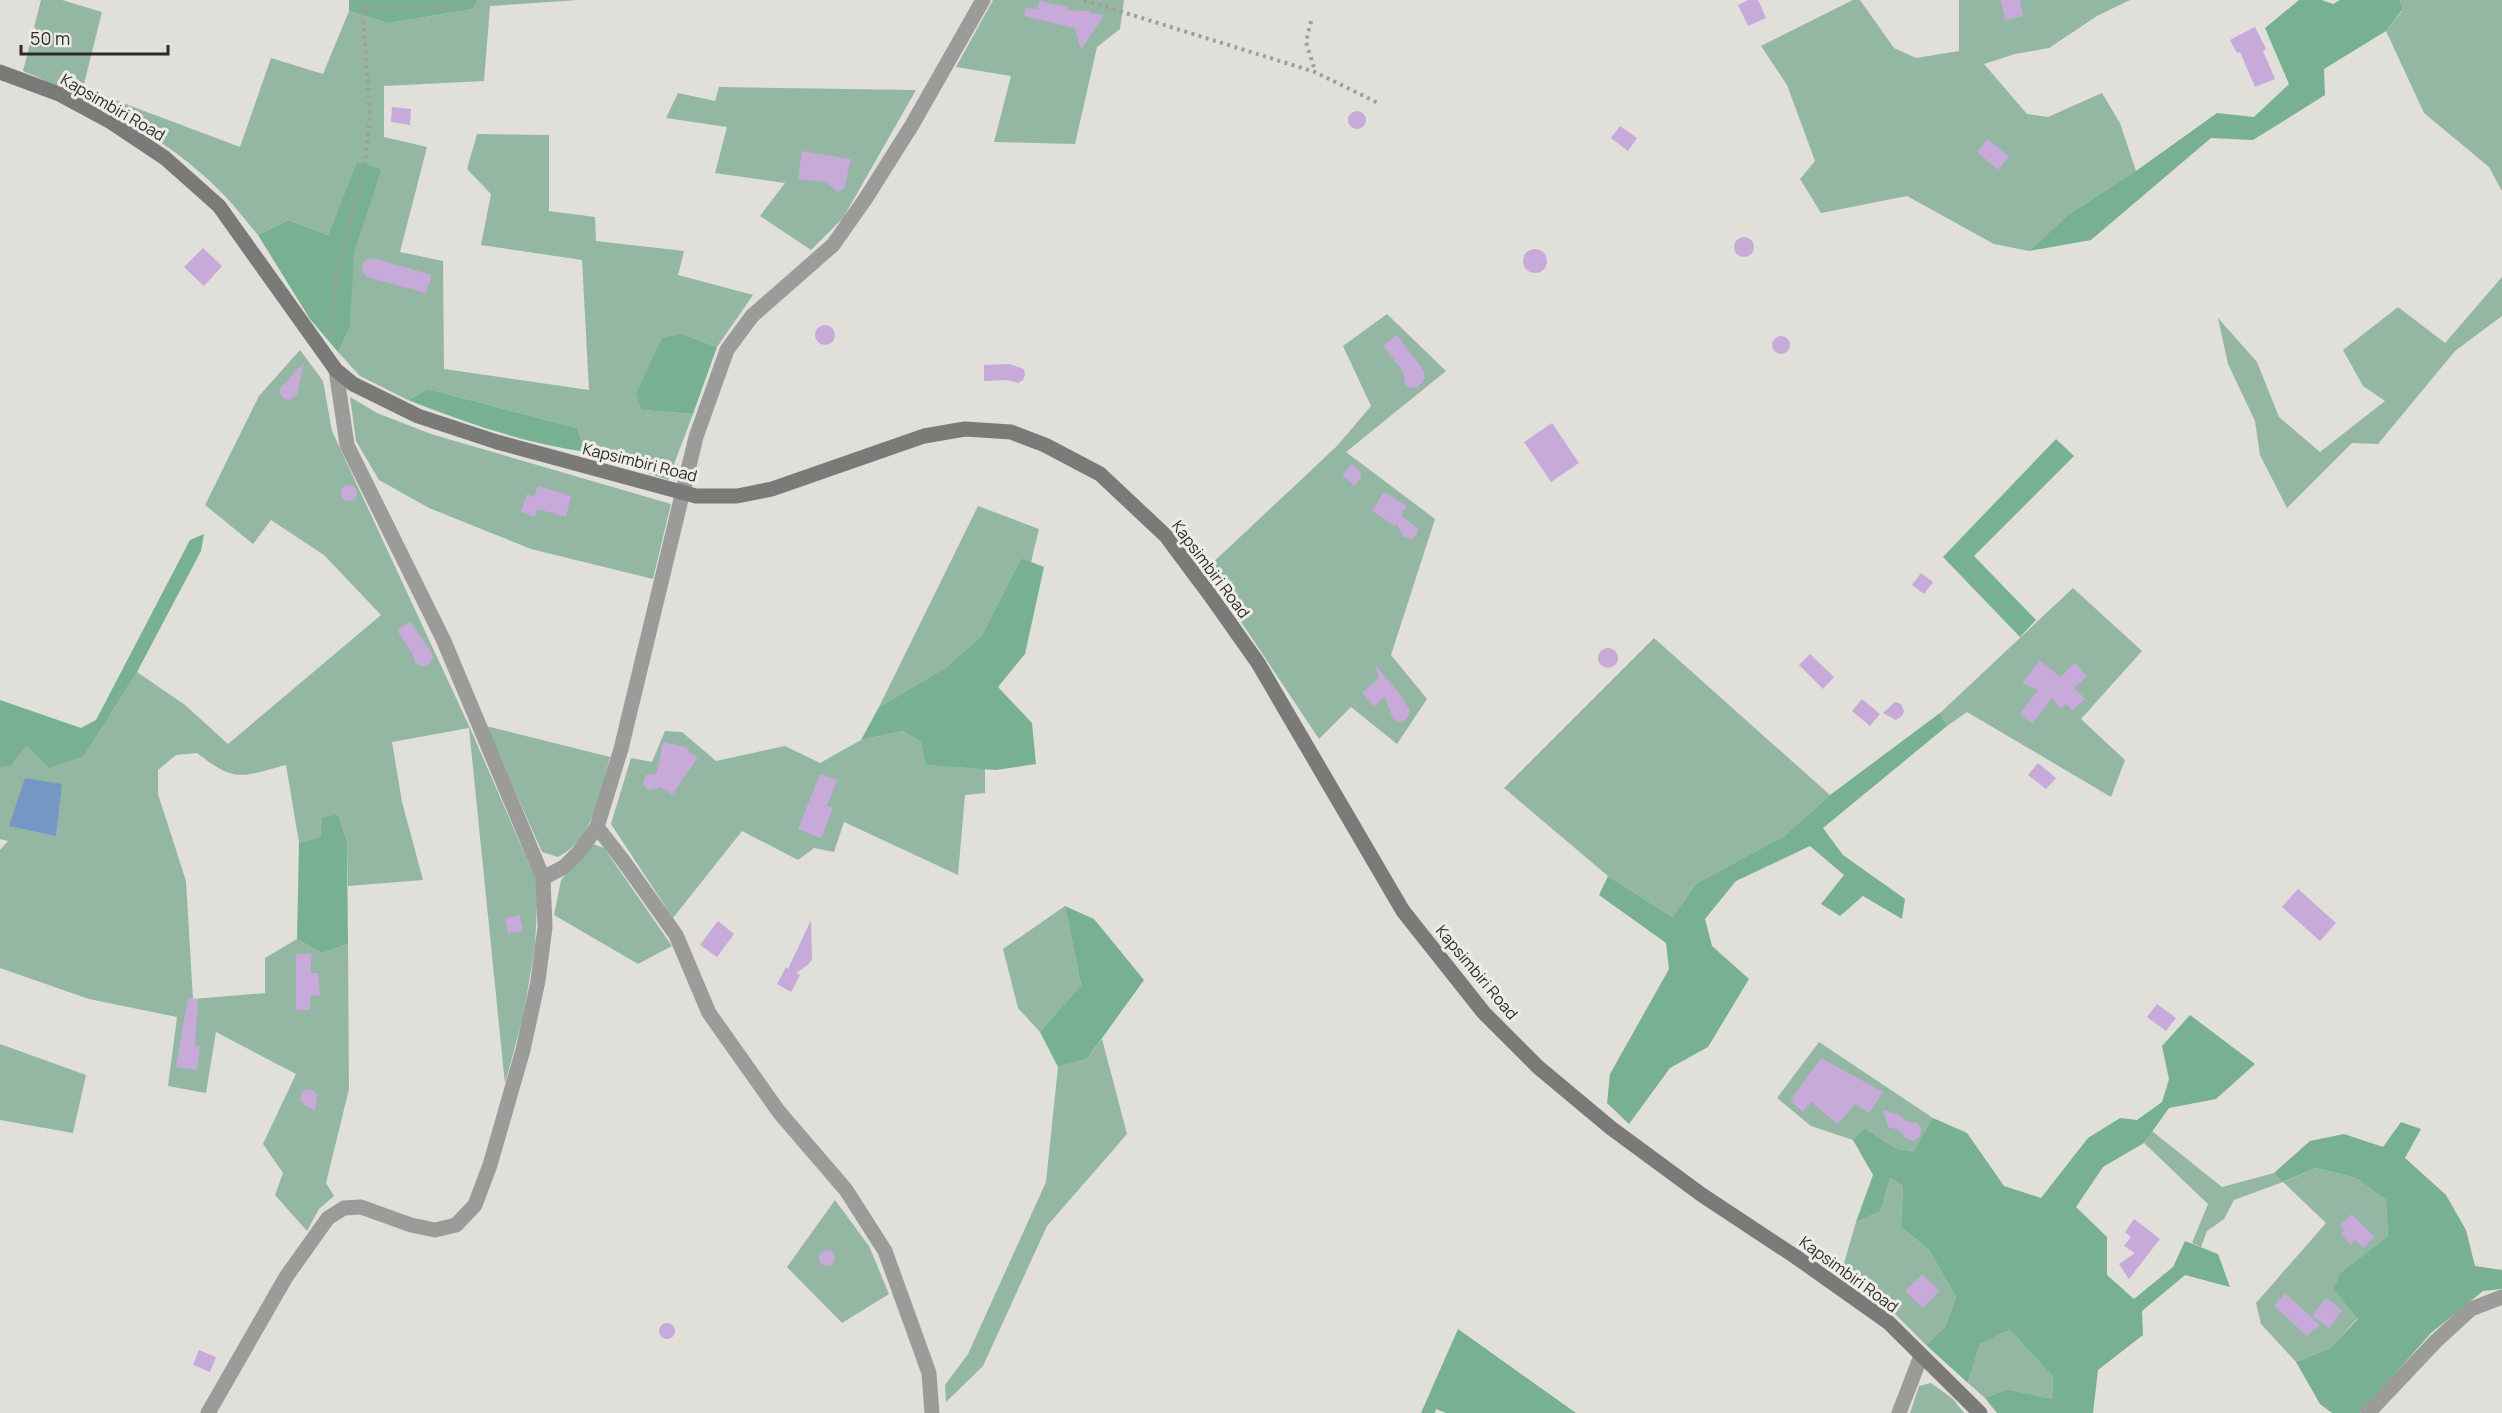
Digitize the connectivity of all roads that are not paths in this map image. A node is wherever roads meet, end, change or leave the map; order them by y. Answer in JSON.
{"nodes":[{"id":1,"x":983,"y":0,"type":"edge"},
{"id":2,"x":0,"y":72,"type":"edge"},
{"id":3,"x":336,"y":370,"type":"junction"},
{"id":4,"x":682,"y":493,"type":"junction"},
{"id":5,"x":597,"y":827,"type":"junction"},
{"id":6,"x":543,"y":878,"type":"junction"},
{"id":7,"x":2502,"y":1298,"type":"edge"},
{"id":8,"x":1921,"y":1356,"type":"junction"},
{"id":9,"x":207,"y":1413,"type":"edge"},
{"id":10,"x":932,"y":1413,"type":"edge"},
{"id":11,"x":1899,"y":1413,"type":"edge"},
{"id":12,"x":1980,"y":1413,"type":"edge"},
{"id":13,"x":2368,"y":1413,"type":"edge"}],
"edges":[{"from":1,"to":4,"type":"street"},
{"from":2,"to":3,"type":"street","name":"Kapsimbiri Road"},
{"from":3,"to":4,"type":"street","name":"Kapsimbiri Road"},
{"from":3,"to":6,"type":"street"},
{"from":4,"to":5,"type":"street"},
{"from":4,"to":8,"type":"street","name":"Kapsimbiri Road"},
{"from":5,"to":6,"type":"street"},
{"from":5,"to":10,"type":"street"},
{"from":6,"to":9,"type":"street"},
{"from":7,"to":13,"type":"street"},
{"from":8,"to":11,"type":"street"},
{"from":8,"to":12,"type":"street","name":"Kapsimbiri Road"}]}
